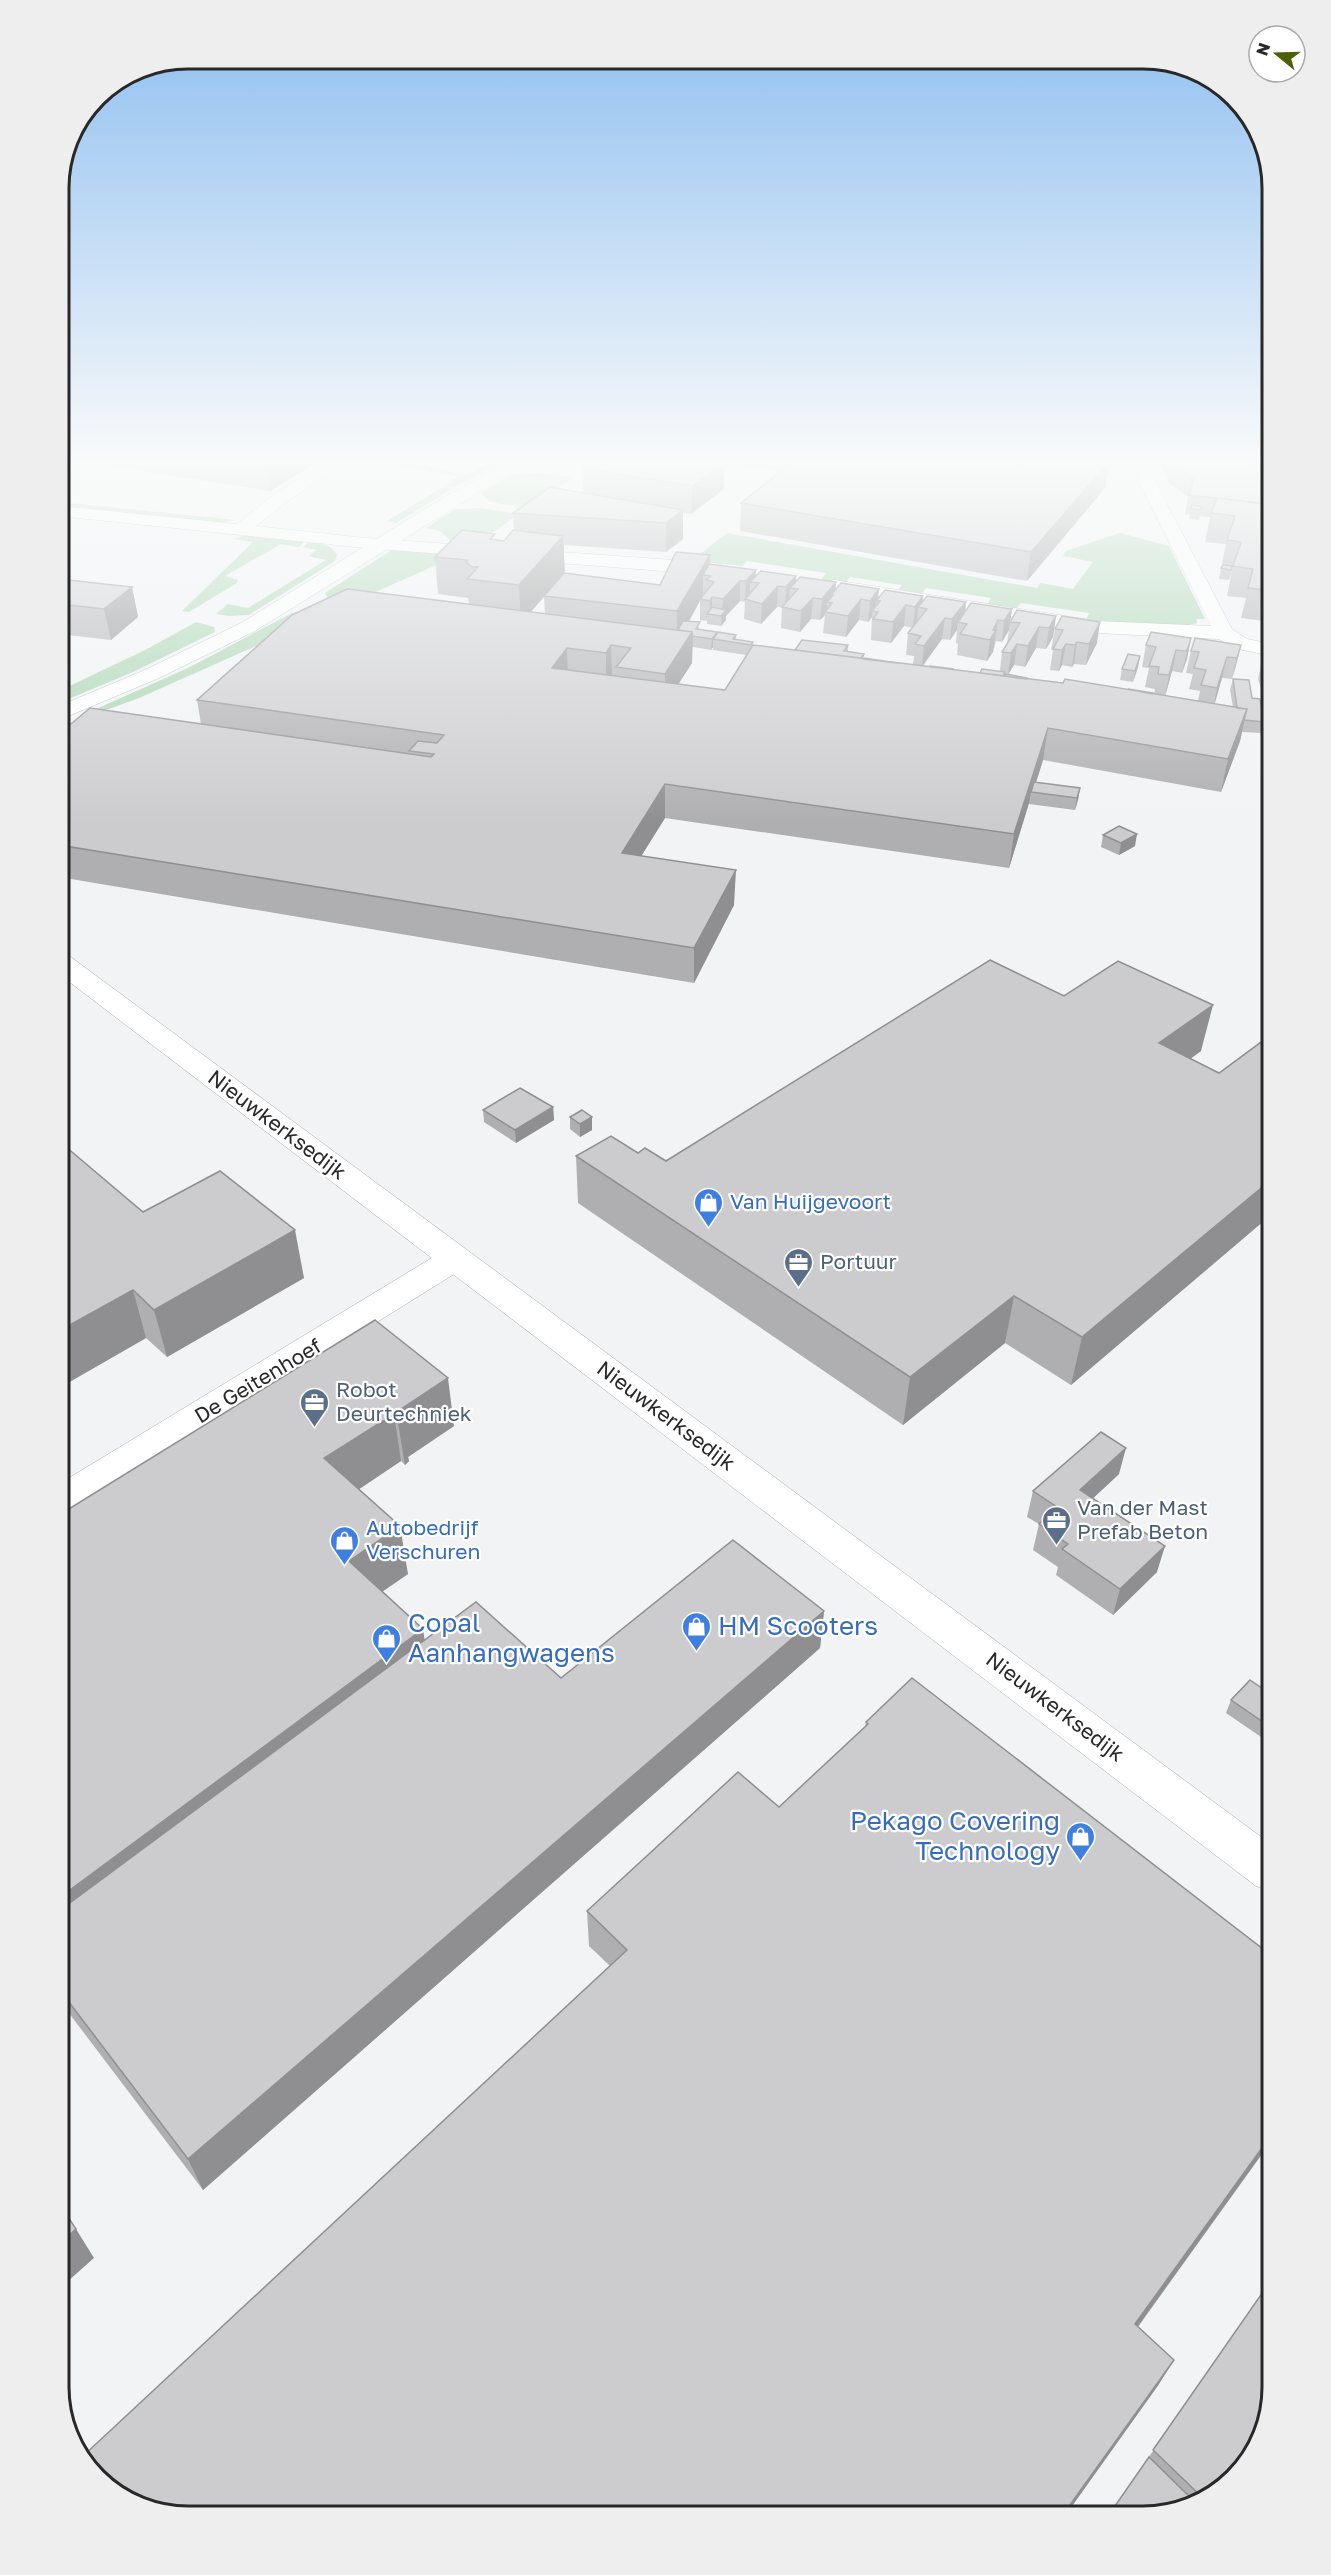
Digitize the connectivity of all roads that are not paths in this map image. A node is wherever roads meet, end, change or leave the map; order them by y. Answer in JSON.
{"nodes":[{"id":1,"x":317,"y":584,"type":"edge"},
{"id":2,"x":816,"y":584,"type":"edge"},
{"id":3,"x":1199,"y":584,"type":"edge"},
{"id":4,"x":1224,"y":633,"type":"junction"},
{"id":5,"x":1262,"y":648,"type":"edge"},
{"id":6,"x":69,"y":710,"type":"edge"},
{"id":7,"x":69,"y":968,"type":"edge"},
{"id":8,"x":456,"y":1258,"type":"junction"},
{"id":9,"x":69,"y":1496,"type":"edge"},
{"id":10,"x":1262,"y":1863,"type":"edge"}],
"edges":[{"from":1,"to":6,"type":"street"},
{"from":2,"to":4,"type":"street"},
{"from":3,"to":4,"type":"street"},
{"from":4,"to":5,"type":"street"},
{"from":7,"to":8,"type":"street","name":"Nieuwkerksedijk"},
{"from":8,"to":9,"type":"street","name":"De Geitenhoef"},
{"from":8,"to":10,"type":"street","name":"Nieuwkerksedijk"}]}
